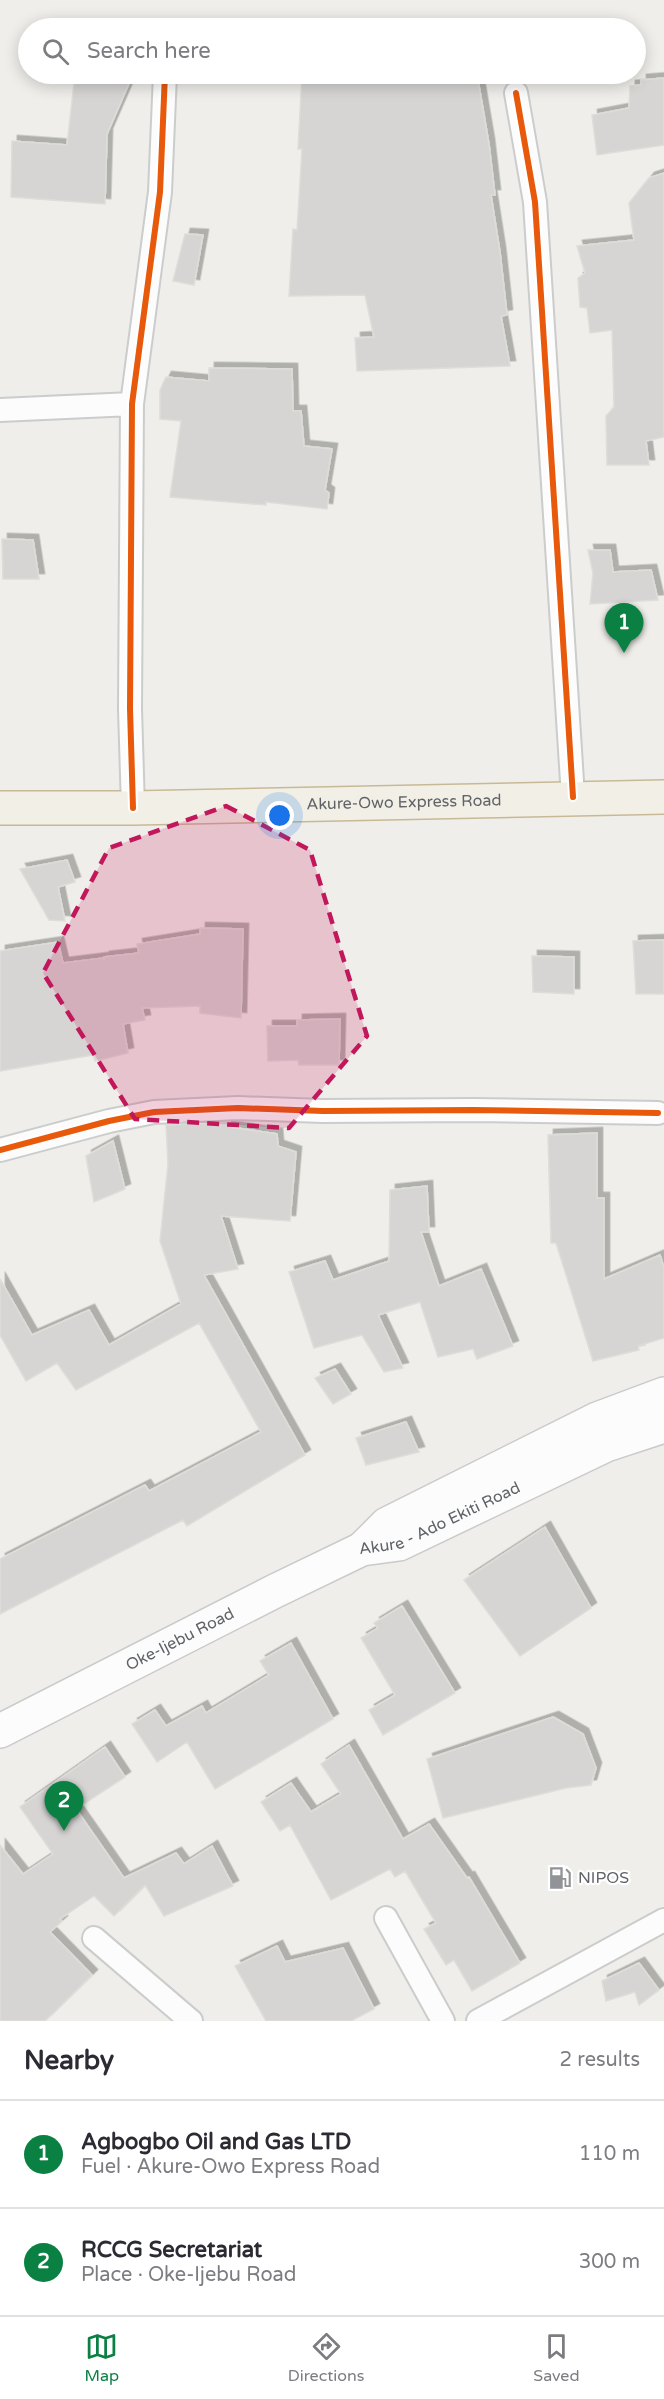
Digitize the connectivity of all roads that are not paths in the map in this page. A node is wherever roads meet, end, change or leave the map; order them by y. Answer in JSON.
{"nodes":[{"id":1,"x":165,"y":84,"type":"edge"},
{"id":2,"x":516,"y":93,"type":"dead end"},
{"id":3,"x":132,"y":404,"type":"junction"},
{"id":4,"x":0,"y":410,"type":"edge"},
{"id":5,"x":664,"y":796,"type":"edge"},
{"id":6,"x":573,"y":797,"type":"junction"},
{"id":7,"x":0,"y":808,"type":"edge"},
{"id":8,"x":133,"y":808,"type":"junction"},
{"id":9,"x":658,"y":1113,"type":"dead end"},
{"id":10,"x":0,"y":1150,"type":"edge"},
{"id":11,"x":664,"y":1394,"type":"edge"},
{"id":12,"x":664,"y":1426,"type":"edge"},
{"id":13,"x":362,"y":1549,"type":"junction"},
{"id":14,"x":0,"y":1731,"type":"edge"},
{"id":15,"x":386,"y":1918,"type":"dead end"},
{"id":16,"x":664,"y":1920,"type":"edge"},
{"id":17,"x":94,"y":1938,"type":"dead end"},
{"id":18,"x":191,"y":2021,"type":"edge"},
{"id":19,"x":443,"y":2021,"type":"edge"},
{"id":20,"x":478,"y":2021,"type":"edge"}],
"edges":[{"from":1,"to":3,"type":"street"},
{"from":2,"to":6,"type":"street"},
{"from":3,"to":4,"type":"street"},
{"from":3,"to":8,"type":"street"},
{"from":5,"to":6,"type":"highway","name":"Akure-Owo Express Road"},
{"from":6,"to":8,"type":"highway","name":"Akure-Owo Express Road"},
{"from":7,"to":8,"type":"highway","name":"Akure-Owo Express Road"},
{"from":9,"to":10,"type":"street"},
{"from":11,"to":13,"type":"main road","name":"Akure - Ado Ekiti Road"},
{"from":12,"to":13,"type":"main road","name":"Akure - Ado Ekiti Road"},
{"from":13,"to":14,"type":"main road","name":"Oke-Ijebu Road"},
{"from":15,"to":19,"type":"street"},
{"from":16,"to":20,"type":"street"},
{"from":17,"to":18,"type":"street"}]}
